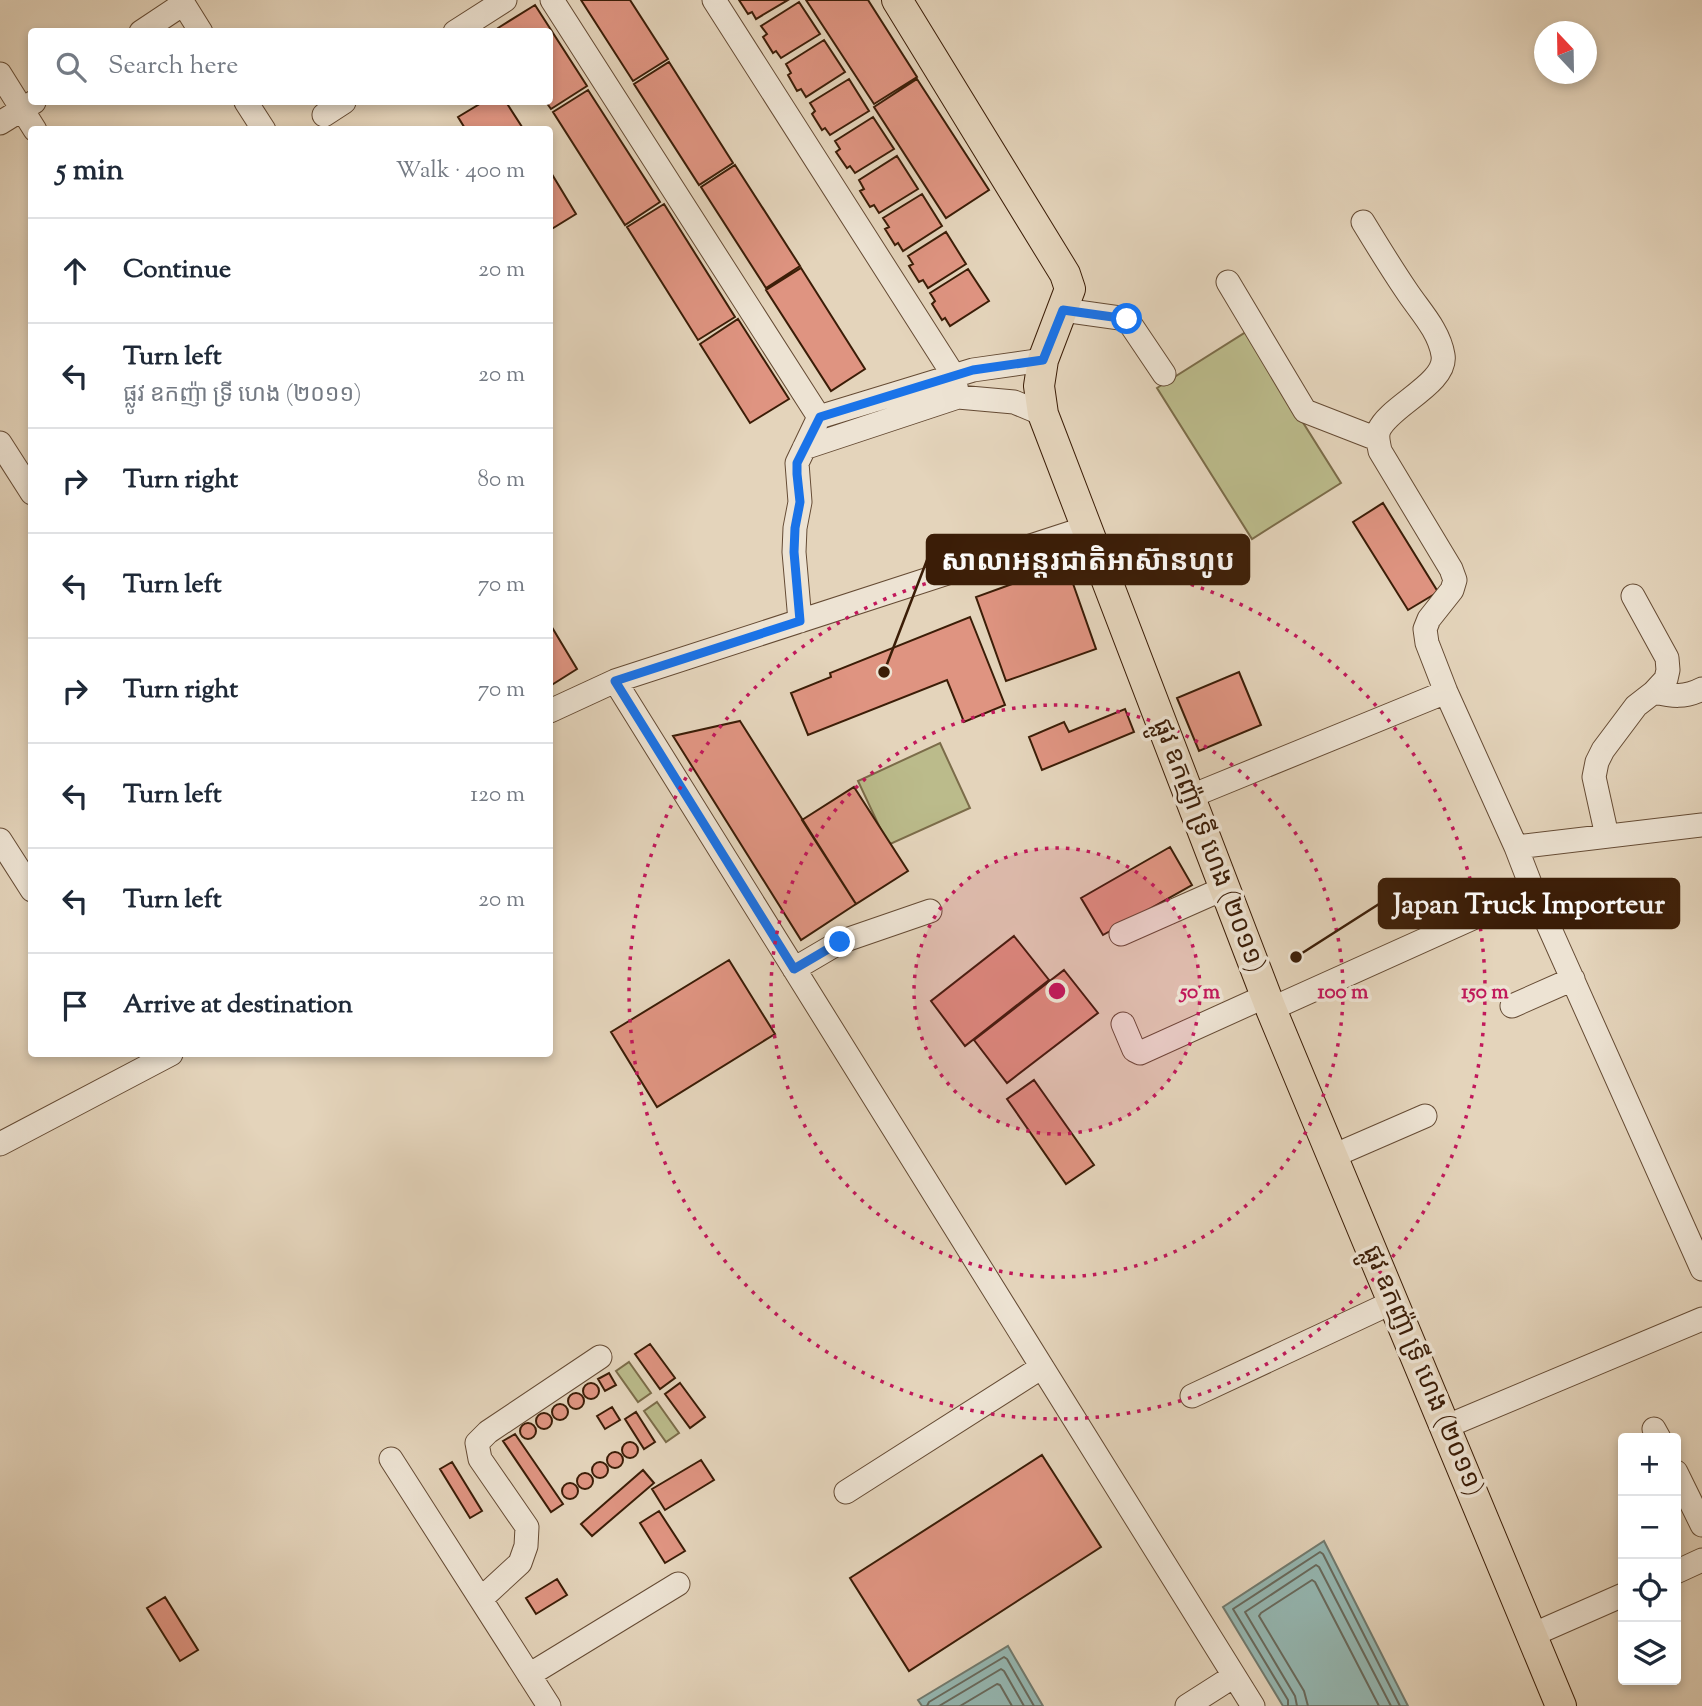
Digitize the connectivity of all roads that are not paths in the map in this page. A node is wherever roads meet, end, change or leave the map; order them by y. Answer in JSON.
{"nodes":[{"id":1,"x":505,"y":0,"type":"edge"},
{"id":2,"x":552,"y":0,"type":"edge"},
{"id":3,"x":715,"y":0,"type":"edge"},
{"id":4,"x":897,"y":0,"type":"edge"},
{"id":5,"x":182,"y":2,"type":"edge"},
{"id":6,"x":146,"y":28,"type":"edge"},
{"id":7,"x":198,"y":28,"type":"edge"},
{"id":8,"x":462,"y":28,"type":"edge"},
{"id":9,"x":0,"y":74,"type":"edge"},
{"id":10,"x":28,"y":105,"type":"edge"},
{"id":11,"x":248,"y":105,"type":"edge"},
{"id":12,"x":339,"y":105,"type":"edge"},
{"id":13,"x":324,"y":115,"type":"dead end"},
{"id":14,"x":0,"y":123,"type":"edge"},
{"id":15,"x":34,"y":126,"type":"edge"},
{"id":16,"x":261,"y":126,"type":"edge"},
{"id":17,"x":1363,"y":222,"type":"dead end"},
{"id":18,"x":1228,"y":282,"type":"dead end"},
{"id":19,"x":1063,"y":310,"type":"junction"},
{"id":20,"x":1043,"y":360,"type":"junction"},
{"id":21,"x":1164,"y":374,"type":"dead end"},
{"id":22,"x":956,"y":387,"type":"junction"},
{"id":23,"x":1043,"y":414,"type":"junction"},
{"id":24,"x":820,"y":417,"type":"junction"},
{"id":25,"x":1377,"y":439,"type":"junction"},
{"id":26,"x":0,"y":443,"type":"edge"},
{"id":27,"x":804,"y":449,"type":"junction"},
{"id":28,"x":28,"y":487,"type":"edge"},
{"id":29,"x":1086,"y":528,"type":"junction"},
{"id":30,"x":1633,"y":596,"type":"dead end"},
{"id":31,"x":800,"y":621,"type":"junction"},
{"id":32,"x":615,"y":681,"type":"junction"},
{"id":33,"x":1702,"y":689,"type":"edge"},
{"id":34,"x":1446,"y":692,"type":"junction"},
{"id":35,"x":1654,"y":692,"type":"junction"},
{"id":36,"x":553,"y":710,"type":"edge"},
{"id":37,"x":1189,"y":797,"type":"junction"},
{"id":38,"x":1702,"y":825,"type":"edge"},
{"id":39,"x":1607,"y":836,"type":"junction"},
{"id":40,"x":0,"y":840,"type":"edge"},
{"id":41,"x":1516,"y":847,"type":"junction"},
{"id":42,"x":28,"y":884,"type":"edge"},
{"id":43,"x":1225,"y":888,"type":"junction"},
{"id":44,"x":1533,"y":891,"type":"junction"},
{"id":45,"x":930,"y":911,"type":"dead end"},
{"id":46,"x":1121,"y":934,"type":"dead end"},
{"id":47,"x":794,"y":969,"type":"junction"},
{"id":48,"x":1573,"y":979,"type":"junction"},
{"id":49,"x":1269,"y":1003,"type":"junction"},
{"id":50,"x":1512,"y":1006,"type":"dead end"},
{"id":51,"x":1124,"y":1024,"type":"dead end"},
{"id":52,"x":157,"y":1057,"type":"edge"},
{"id":53,"x":139,"y":1061,"type":"edge"},
{"id":54,"x":1425,"y":1116,"type":"dead end"},
{"id":55,"x":0,"y":1144,"type":"edge"},
{"id":56,"x":1333,"y":1156,"type":"junction"},
{"id":57,"x":1702,"y":1269,"type":"edge"},
{"id":58,"x":1393,"y":1302,"type":"junction"},
{"id":59,"x":1702,"y":1319,"type":"edge"},
{"id":60,"x":600,"y":1357,"type":"dead end"},
{"id":61,"x":1042,"y":1367,"type":"junction"},
{"id":62,"x":1192,"y":1396,"type":"dead end"},
{"id":63,"x":1446,"y":1427,"type":"junction"},
{"id":64,"x":391,"y":1459,"type":"dead end"},
{"id":65,"x":1681,"y":1482,"type":"edge"},
{"id":66,"x":846,"y":1492,"type":"dead end"},
{"id":67,"x":1702,"y":1525,"type":"edge"},
{"id":68,"x":1702,"y":1560,"type":"edge"},
{"id":69,"x":1681,"y":1570,"type":"edge"},
{"id":70,"x":678,"y":1584,"type":"dead end"},
{"id":71,"x":1618,"y":1597,"type":"edge"},
{"id":72,"x":481,"y":1599,"type":"junction"},
{"id":73,"x":1532,"y":1634,"type":"junction"},
{"id":74,"x":529,"y":1675,"type":"junction"},
{"id":75,"x":1234,"y":1676,"type":"junction"},
{"id":76,"x":549,"y":1706,"type":"edge"},
{"id":77,"x":1186,"y":1706,"type":"edge"},
{"id":78,"x":1253,"y":1706,"type":"edge"},
{"id":79,"x":1561,"y":1706,"type":"edge"}],
"edges":[{"from":1,"to":8,"type":"street"},
{"from":2,"to":24,"type":"street"},
{"from":3,"to":22,"type":"street"},
{"from":4,"to":19,"type":"main road","name":"ផ្លូវ ឧកញ៉ា ទ្រី ហេង (២០១១)"},
{"from":5,"to":6,"type":"street"},
{"from":5,"to":7,"type":"street"},
{"from":9,"to":10,"type":"street"},
{"from":10,"to":14,"type":"street"},
{"from":10,"to":15,"type":"street"},
{"from":11,"to":16,"type":"street"},
{"from":12,"to":13,"type":"street"},
{"from":17,"to":25,"type":"street"},
{"from":18,"to":25,"type":"street"},
{"from":19,"to":20,"type":"main road","name":"ផ្លូវ ឧកញ៉ា ទ្រី ហេង (២០១១)"},
{"from":19,"to":21,"type":"street"},
{"from":20,"to":22,"type":"street"},
{"from":20,"to":23,"type":"main road","name":"ផ្លូវ ឧកញ៉ា ទ្រី ហេង (២០១១)"},
{"from":22,"to":23,"type":"street"},
{"from":22,"to":24,"type":"street"},
{"from":22,"to":27,"type":"street"},
{"from":23,"to":29,"type":"main road","name":"ផ្លូវ ឧកញ៉ា ទ្រី ហេង (២០១១)"},
{"from":24,"to":27,"type":"street"},
{"from":25,"to":34,"type":"street"},
{"from":26,"to":28,"type":"street"},
{"from":27,"to":31,"type":"street"},
{"from":29,"to":31,"type":"street"},
{"from":29,"to":37,"type":"main road","name":"ផ្លូវ ឧកញ៉ា ទ្រី ហេង (២០១១)"},
{"from":30,"to":35,"type":"street"},
{"from":31,"to":32,"type":"street"},
{"from":32,"to":36,"type":"street"},
{"from":32,"to":47,"type":"street"},
{"from":33,"to":35,"type":"street"},
{"from":34,"to":37,"type":"street"},
{"from":34,"to":41,"type":"street"},
{"from":35,"to":39,"type":"street"},
{"from":37,"to":43,"type":"main road","name":"ផ្លូវ ឧកញ៉ា ទ្រី ហេង (២០១១)"},
{"from":38,"to":39,"type":"street"},
{"from":39,"to":41,"type":"street"},
{"from":40,"to":42,"type":"street"},
{"from":41,"to":44,"type":"street"},
{"from":43,"to":46,"type":"street"},
{"from":43,"to":49,"type":"main road","name":"ផ្លូវ ឧកញ៉ា ទ្រី ហេង (២០១១)"},
{"from":44,"to":48,"type":"street"},
{"from":44,"to":49,"type":"street"},
{"from":45,"to":47,"type":"street"},
{"from":47,"to":61,"type":"street"},
{"from":48,"to":50,"type":"street"},
{"from":48,"to":57,"type":"street"},
{"from":49,"to":51,"type":"street"},
{"from":49,"to":56,"type":"main road","name":"ផ្លូវ ឧកញ៉ា ទ្រី ហេង (២០១១)"},
{"from":52,"to":53,"type":"street"},
{"from":53,"to":55,"type":"street"},
{"from":54,"to":56,"type":"street"},
{"from":56,"to":58,"type":"main road","name":"ផ្លូវ ឧកញ៉ា ទ្រី ហេង (២០១១)"},
{"from":58,"to":62,"type":"street"},
{"from":58,"to":63,"type":"main road","name":"ផ្លូវ ឧកញ៉ា ទ្រី ហេង (២០១១)"},
{"from":59,"to":63,"type":"street"},
{"from":60,"to":72,"type":"street"},
{"from":61,"to":66,"type":"street"},
{"from":61,"to":75,"type":"street"},
{"from":63,"to":73,"type":"main road","name":"ផ្លូវ ឧកញ៉ា ទ្រី ហេង (២០១១)"},
{"from":64,"to":72,"type":"street"},
{"from":65,"to":67,"type":"street"},
{"from":68,"to":69,"type":"street"},
{"from":70,"to":74,"type":"street"},
{"from":71,"to":73,"type":"street"},
{"from":72,"to":74,"type":"street"},
{"from":73,"to":79,"type":"main road","name":"ផ្លូវ ឧកញ៉ា ទ្រី ហេង (២០១១)"},
{"from":74,"to":76,"type":"street"},
{"from":75,"to":77,"type":"street"},
{"from":75,"to":78,"type":"street"}]}
